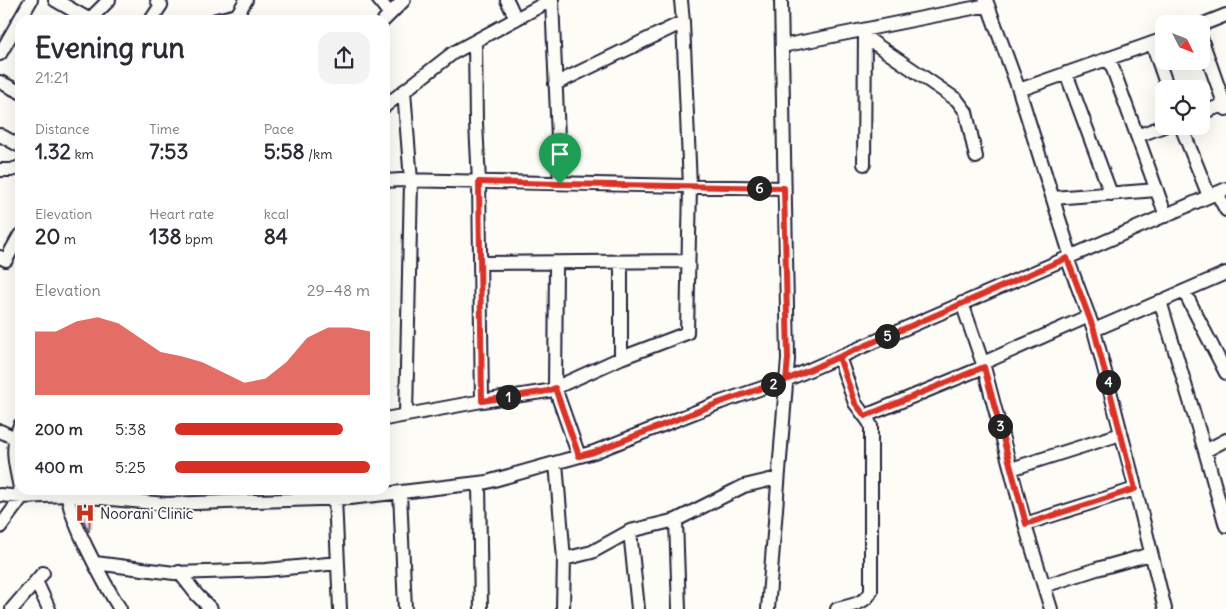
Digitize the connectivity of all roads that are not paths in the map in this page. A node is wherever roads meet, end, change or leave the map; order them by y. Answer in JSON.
{"nodes":[{"id":1,"x":31,"y":0,"type":"edge"},
{"id":2,"x":55,"y":0,"type":"edge"},
{"id":3,"x":109,"y":0,"type":"edge"},
{"id":4,"x":246,"y":0,"type":"edge"},
{"id":5,"x":379,"y":0,"type":"edge"},
{"id":6,"x":404,"y":0,"type":"edge"},
{"id":7,"x":507,"y":0,"type":"edge"},
{"id":8,"x":551,"y":0,"type":"edge"},
{"id":9,"x":681,"y":0,"type":"edge"},
{"id":10,"x":781,"y":0,"type":"edge"},
{"id":11,"x":161,"y":2,"type":"edge"},
{"id":12,"x":987,"y":3,"type":"edge"},
{"id":13,"x":24,"y":15,"type":"edge"},
{"id":14,"x":81,"y":15,"type":"edge"},
{"id":15,"x":95,"y":15,"type":"edge"},
{"id":16,"x":154,"y":15,"type":"edge"},
{"id":17,"x":240,"y":15,"type":"edge"},
{"id":18,"x":386,"y":15,"type":"edge"},
{"id":19,"x":389,"y":15,"type":"edge"},
{"id":20,"x":1226,"y":15,"type":"edge"},
{"id":21,"x":516,"y":19,"type":"junction"},
{"id":22,"x":1210,"y":21,"type":"edge"},
{"id":23,"x":683,"y":22,"type":"junction"},
{"id":24,"x":865,"y":33,"type":"junction"},
{"id":25,"x":15,"y":35,"type":"edge"},
{"id":26,"x":475,"y":41,"type":"junction"},
{"id":27,"x":1155,"y":42,"type":"edge"},
{"id":28,"x":782,"y":46,"type":"junction"},
{"id":29,"x":0,"y":54,"type":"edge"},
{"id":30,"x":1109,"y":58,"type":"junction"},
{"id":31,"x":1210,"y":64,"type":"edge"},
{"id":32,"x":1066,"y":73,"type":"junction"},
{"id":33,"x":0,"y":82,"type":"edge"},
{"id":34,"x":555,"y":84,"type":"junction"},
{"id":35,"x":15,"y":90,"type":"edge"},
{"id":36,"x":1019,"y":90,"type":"junction"},
{"id":37,"x":404,"y":91,"type":"junction"},
{"id":38,"x":390,"y":102,"type":"edge"},
{"id":39,"x":1225,"y":106,"type":"edge"},
{"id":40,"x":1210,"y":110,"type":"edge"},
{"id":41,"x":1155,"y":129,"type":"edge"},
{"id":42,"x":0,"y":135,"type":"edge"},
{"id":43,"x":1186,"y":135,"type":"edge"},
{"id":44,"x":1137,"y":136,"type":"junction"},
{"id":45,"x":15,"y":143,"type":"edge"},
{"id":46,"x":976,"y":157,"type":"dead end"},
{"id":47,"x":864,"y":164,"type":"dead end"},
{"id":48,"x":15,"y":169,"type":"edge"},
{"id":49,"x":0,"y":170,"type":"edge"},
{"id":50,"x":390,"y":181,"type":"edge"},
{"id":51,"x":411,"y":181,"type":"junction"},
{"id":52,"x":479,"y":182,"type":"junction"},
{"id":53,"x":560,"y":184,"type":"junction"},
{"id":54,"x":690,"y":186,"type":"junction"},
{"id":55,"x":784,"y":188,"type":"junction"},
{"id":56,"x":1157,"y":190,"type":"junction"},
{"id":57,"x":1217,"y":193,"type":"edge"},
{"id":58,"x":1111,"y":194,"type":"junction"},
{"id":59,"x":1053,"y":198,"type":"junction"},
{"id":60,"x":1226,"y":210,"type":"edge"},
{"id":61,"x":1166,"y":216,"type":"junction"},
{"id":62,"x":15,"y":242,"type":"edge"},
{"id":63,"x":1069,"y":257,"type":"junction"},
{"id":64,"x":2,"y":262,"type":"edge"},
{"id":65,"x":621,"y":262,"type":"junction"},
{"id":66,"x":688,"y":262,"type":"junction"},
{"id":67,"x":480,"y":263,"type":"junction"},
{"id":68,"x":556,"y":263,"type":"junction"},
{"id":69,"x":1226,"y":273,"type":"edge"},
{"id":70,"x":1184,"y":291,"type":"junction"},
{"id":71,"x":1160,"y":301,"type":"junction"},
{"id":72,"x":962,"y":303,"type":"junction"},
{"id":73,"x":1088,"y":316,"type":"junction"},
{"id":74,"x":1094,"y":330,"type":"junction"},
{"id":75,"x":839,"y":357,"type":"junction"},
{"id":76,"x":621,"y":358,"type":"junction"},
{"id":77,"x":983,"y":365,"type":"junction"},
{"id":78,"x":1226,"y":373,"type":"edge"},
{"id":79,"x":786,"y":380,"type":"junction"},
{"id":80,"x":555,"y":388,"type":"junction"},
{"id":81,"x":482,"y":401,"type":"junction"},
{"id":82,"x":406,"y":415,"type":"junction"},
{"id":83,"x":865,"y":416,"type":"junction"},
{"id":84,"x":390,"y":418,"type":"edge"},
{"id":85,"x":0,"y":431,"type":"edge"},
{"id":86,"x":1121,"y":434,"type":"junction"},
{"id":87,"x":15,"y":438,"type":"joint"},
{"id":88,"x":1226,"y":440,"type":"edge"},
{"id":89,"x":1205,"y":451,"type":"junction"},
{"id":90,"x":579,"y":456,"type":"junction"},
{"id":91,"x":556,"y":463,"type":"junction"},
{"id":92,"x":15,"y":464,"type":"edge"},
{"id":93,"x":1011,"y":469,"type":"junction"},
{"id":94,"x":778,"y":478,"type":"junction"},
{"id":95,"x":479,"y":483,"type":"junction"},
{"id":96,"x":1135,"y":489,"type":"junction"},
{"id":97,"x":400,"y":492,"type":"junction"},
{"id":98,"x":15,"y":493,"type":"edge"},
{"id":99,"x":390,"y":493,"type":"edge"},
{"id":100,"x":0,"y":495,"type":"edge"},
{"id":101,"x":19,"y":495,"type":"edge"},
{"id":102,"x":69,"y":495,"type":"edge"},
{"id":103,"x":122,"y":495,"type":"edge"},
{"id":104,"x":375,"y":495,"type":"edge"},
{"id":105,"x":140,"y":496,"type":"edge"},
{"id":106,"x":334,"y":498,"type":"junction"},
{"id":107,"x":676,"y":520,"type":"junction"},
{"id":108,"x":1226,"y":521,"type":"edge"},
{"id":109,"x":1026,"y":524,"type":"junction"},
{"id":110,"x":0,"y":527,"type":"edge"},
{"id":111,"x":630,"y":531,"type":"junction"},
{"id":112,"x":1151,"y":554,"type":"junction"},
{"id":113,"x":564,"y":559,"type":"junction"},
{"id":114,"x":95,"y":563,"type":"junction"},
{"id":115,"x":338,"y":563,"type":"junction"},
{"id":116,"x":179,"y":572,"type":"junction"},
{"id":117,"x":1044,"y":586,"type":"junction"},
{"id":118,"x":843,"y":608,"type":"edge"},
{"id":119,"x":12,"y":609,"type":"edge"},
{"id":120,"x":49,"y":609,"type":"edge"},
{"id":121,"x":120,"y":609,"type":"edge"},
{"id":122,"x":211,"y":609,"type":"edge"},
{"id":123,"x":339,"y":609,"type":"edge"},
{"id":124,"x":404,"y":609,"type":"edge"},
{"id":125,"x":481,"y":609,"type":"edge"},
{"id":126,"x":563,"y":609,"type":"edge"},
{"id":127,"x":638,"y":609,"type":"edge"},
{"id":128,"x":679,"y":609,"type":"edge"},
{"id":129,"x":768,"y":609,"type":"edge"},
{"id":130,"x":1052,"y":609,"type":"edge"},
{"id":131,"x":1165,"y":609,"type":"edge"}],
"edges":[{"from":1,"to":13,"type":"street"},
{"from":2,"to":14,"type":"street"},
{"from":3,"to":15,"type":"street"},
{"from":4,"to":17,"type":"street"},
{"from":5,"to":18,"type":"street"},
{"from":6,"to":19,"type":"street"},
{"from":7,"to":21,"type":"street"},
{"from":8,"to":21,"type":"street"},
{"from":8,"to":34,"type":"street"},
{"from":9,"to":23,"type":"street"},
{"from":10,"to":28,"type":"street"},
{"from":11,"to":16,"type":"street"},
{"from":12,"to":24,"type":"street"},
{"from":12,"to":36,"type":"street"},
{"from":20,"to":22,"type":"street"},
{"from":21,"to":26,"type":"street"},
{"from":23,"to":34,"type":"street"},
{"from":23,"to":54,"type":"street"},
{"from":24,"to":28,"type":"street"},
{"from":24,"to":46,"type":"street"},
{"from":24,"to":47,"type":"street"},
{"from":25,"to":29,"type":"street"},
{"from":26,"to":37,"type":"street"},
{"from":26,"to":52,"type":"street"},
{"from":27,"to":30,"type":"street"},
{"from":28,"to":55,"type":"street"},
{"from":30,"to":32,"type":"street"},
{"from":30,"to":44,"type":"street"},
{"from":31,"to":39,"type":"street"},
{"from":32,"to":36,"type":"street"},
{"from":32,"to":58,"type":"street"},
{"from":33,"to":35,"type":"street"},
{"from":34,"to":53,"type":"street"},
{"from":36,"to":59,"type":"street"},
{"from":37,"to":38,"type":"street"},
{"from":37,"to":51,"type":"street"},
{"from":39,"to":40,"type":"street"},
{"from":41,"to":44,"type":"street"},
{"from":42,"to":45,"type":"street"},
{"from":43,"to":57,"type":"street"},
{"from":44,"to":56,"type":"street"},
{"from":48,"to":49,"type":"street"},
{"from":50,"to":51,"type":"street"},
{"from":51,"to":52,"type":"street"},
{"from":51,"to":82,"type":"street"},
{"from":52,"to":53,"type":"street"},
{"from":52,"to":67,"type":"street"},
{"from":53,"to":54,"type":"street"},
{"from":54,"to":55,"type":"street"},
{"from":54,"to":66,"type":"street"},
{"from":55,"to":79,"type":"street"},
{"from":56,"to":58,"type":"street"},
{"from":56,"to":61,"type":"street"},
{"from":57,"to":60,"type":"street"},
{"from":57,"to":61,"type":"street"},
{"from":58,"to":59,"type":"street"},
{"from":59,"to":63,"type":"street"},
{"from":61,"to":63,"type":"street"},
{"from":62,"to":64,"type":"street"},
{"from":63,"to":72,"type":"street"},
{"from":63,"to":73,"type":"street"},
{"from":65,"to":66,"type":"street"},
{"from":65,"to":68,"type":"street"},
{"from":65,"to":76,"type":"street"},
{"from":66,"to":76,"type":"street"},
{"from":67,"to":68,"type":"street"},
{"from":67,"to":81,"type":"street"},
{"from":68,"to":80,"type":"street"},
{"from":69,"to":70,"type":"street"},
{"from":70,"to":71,"type":"street"},
{"from":70,"to":78,"type":"street"},
{"from":71,"to":74,"type":"street"},
{"from":71,"to":89,"type":"street"},
{"from":72,"to":75,"type":"street"},
{"from":72,"to":77,"type":"street"},
{"from":73,"to":74,"type":"street"},
{"from":73,"to":77,"type":"street"},
{"from":74,"to":86,"type":"street"},
{"from":75,"to":79,"type":"street"},
{"from":75,"to":83,"type":"street"},
{"from":76,"to":80,"type":"street"},
{"from":77,"to":83,"type":"street"},
{"from":77,"to":93,"type":"street"},
{"from":79,"to":90,"type":"street"},
{"from":79,"to":94,"type":"street"},
{"from":80,"to":81,"type":"street"},
{"from":80,"to":90,"type":"street"},
{"from":81,"to":82,"type":"street"},
{"from":82,"to":84,"type":"street"},
{"from":83,"to":118,"type":"street"},
{"from":85,"to":87,"type":"street"},
{"from":86,"to":93,"type":"street"},
{"from":86,"to":96,"type":"street"},
{"from":87,"to":92,"type":"street"},
{"from":88,"to":89,"type":"street"},
{"from":89,"to":108,"type":"street"},
{"from":90,"to":91,"type":"street"},
{"from":91,"to":95,"type":"street"},
{"from":91,"to":113,"type":"street"},
{"from":93,"to":109,"type":"street"},
{"from":94,"to":107,"type":"street"},
{"from":94,"to":129,"type":"street"},
{"from":95,"to":97,"type":"street"},
{"from":95,"to":125,"type":"street"},
{"from":96,"to":109,"type":"street"},
{"from":96,"to":112,"type":"street"},
{"from":97,"to":99,"type":"street"},
{"from":97,"to":124,"type":"street"},
{"from":98,"to":100,"type":"street"},
{"from":101,"to":110,"type":"street"},
{"from":102,"to":114,"type":"street"},
{"from":103,"to":105,"type":"street"},
{"from":104,"to":106,"type":"street"},
{"from":105,"to":106,"type":"street"},
{"from":106,"to":115,"type":"street"},
{"from":107,"to":111,"type":"street"},
{"from":107,"to":128,"type":"street"},
{"from":109,"to":117,"type":"street"},
{"from":111,"to":113,"type":"street"},
{"from":111,"to":127,"type":"street"},
{"from":112,"to":117,"type":"street"},
{"from":112,"to":131,"type":"street"},
{"from":113,"to":126,"type":"street"},
{"from":114,"to":116,"type":"street"},
{"from":114,"to":121,"type":"street"},
{"from":115,"to":116,"type":"street"},
{"from":115,"to":123,"type":"street"},
{"from":116,"to":122,"type":"street"},
{"from":117,"to":130,"type":"street"},
{"from":119,"to":120,"type":"street"}]}
